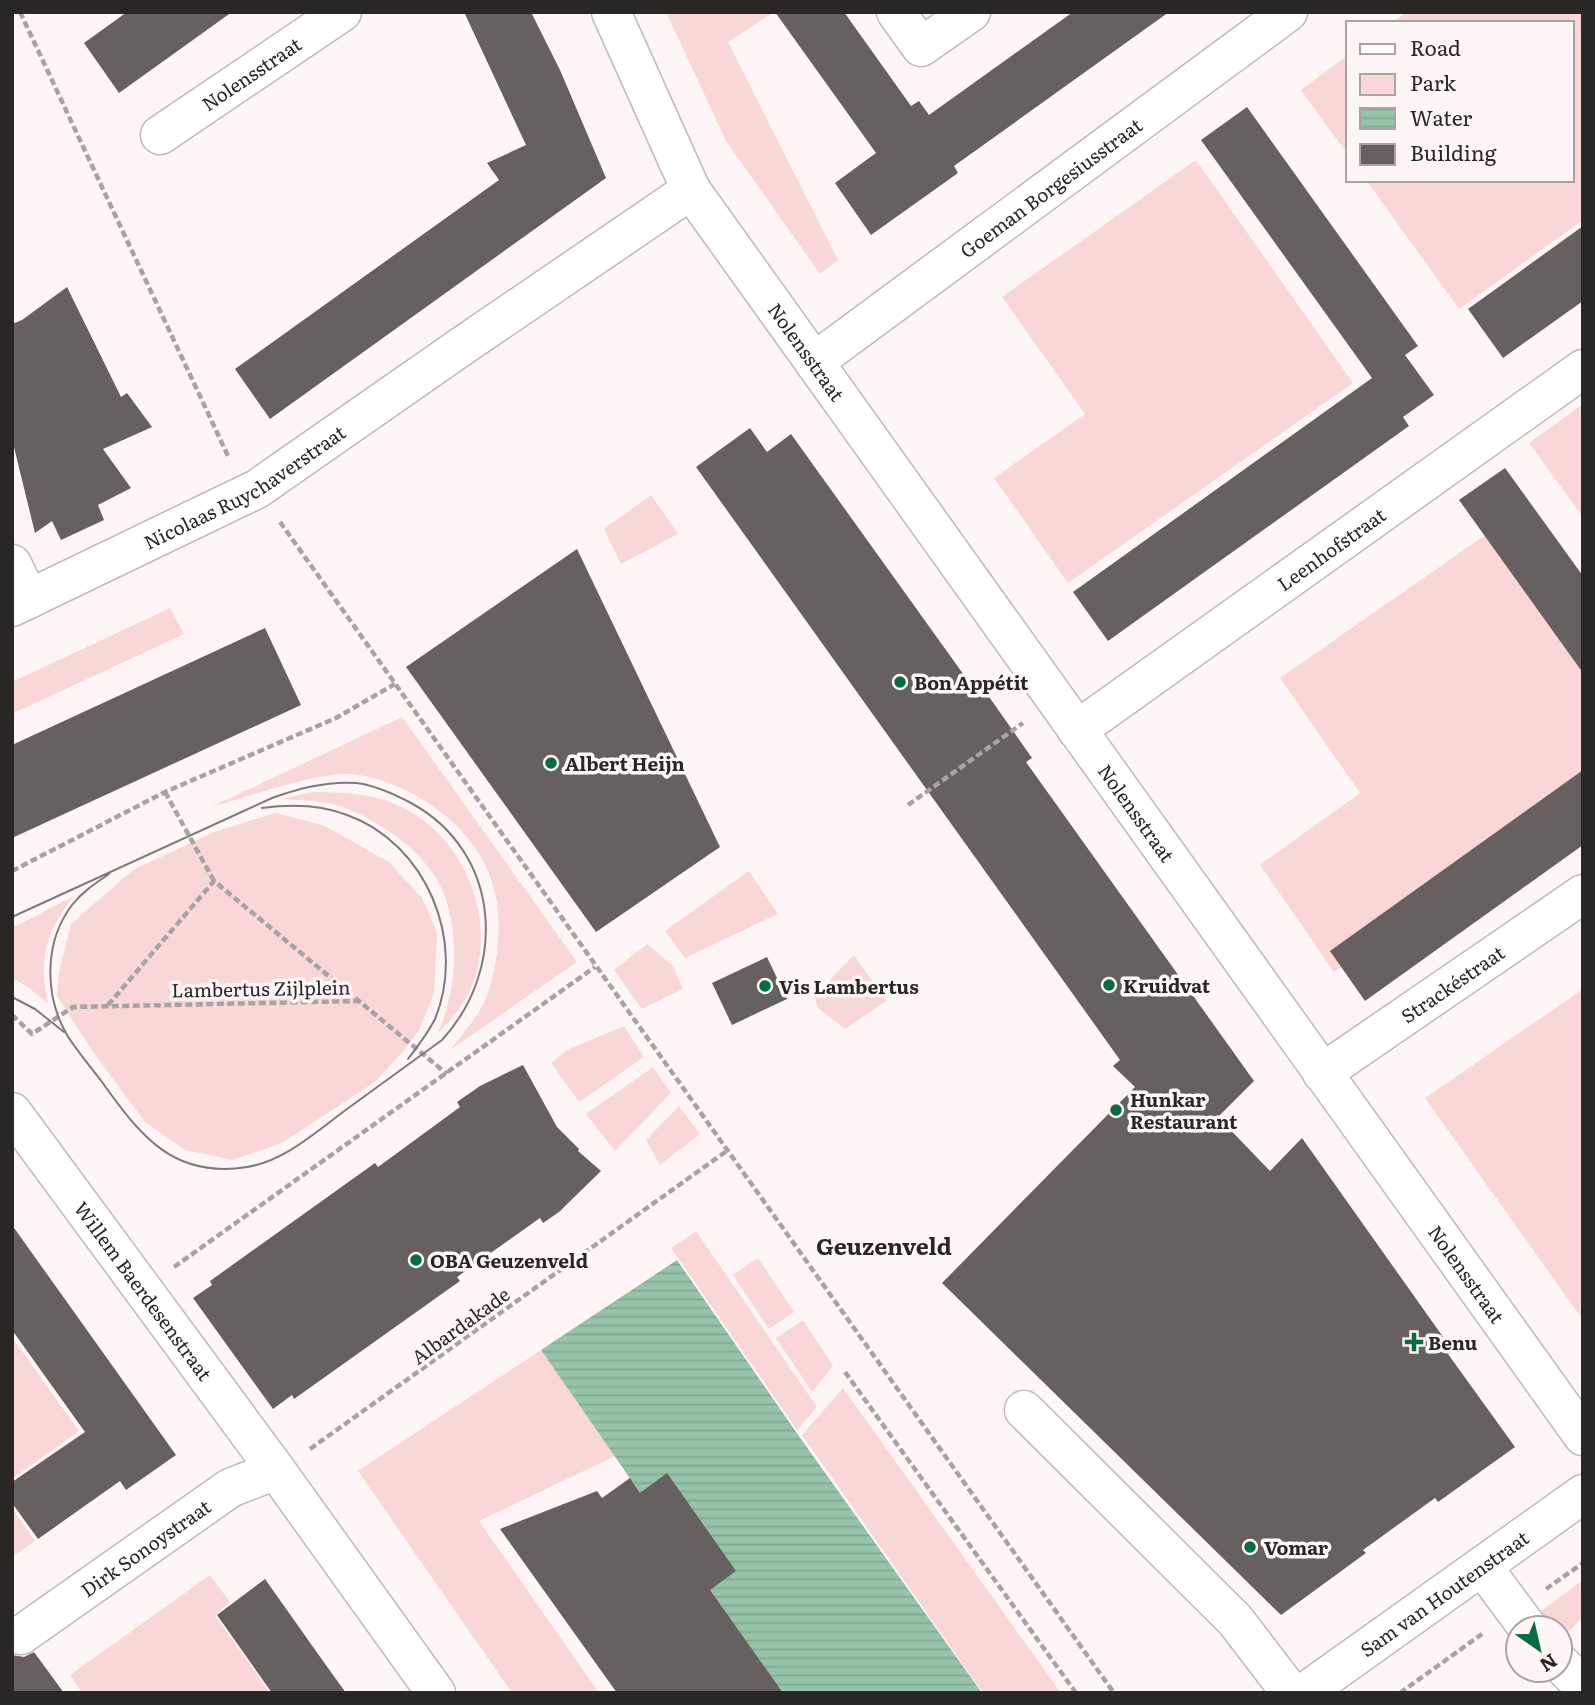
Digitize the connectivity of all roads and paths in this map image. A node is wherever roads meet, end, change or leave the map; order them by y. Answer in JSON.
{"nodes":[{"id":1,"x":20,"y":12,"type":"edge"},
{"id":2,"x":342,"y":12,"type":"edge"},
{"id":3,"x":611,"y":12,"type":"edge"},
{"id":4,"x":896,"y":12,"type":"edge"},
{"id":5,"x":971,"y":12,"type":"edge"},
{"id":6,"x":1288,"y":12,"type":"edge"},
{"id":7,"x":160,"y":135,"type":"dead end"},
{"id":8,"x":691,"y":190,"type":"junction"},
{"id":9,"x":814,"y":362,"type":"junction"},
{"id":10,"x":1583,"y":369,"type":"edge"},
{"id":11,"x":257,"y":489,"type":"junction"},
{"id":12,"x":12,"y":564,"type":"edge"},
{"id":13,"x":20,"y":603,"type":"edge"},
{"id":14,"x":395,"y":684,"type":"junction"},
{"id":15,"x":1055,"y":700,"type":"junction"},
{"id":16,"x":1077,"y":730,"type":"junction"},
{"id":17,"x":165,"y":792,"type":"junction"},
{"id":18,"x":908,"y":805,"type":"dead end"},
{"id":19,"x":12,"y":871,"type":"edge"},
{"id":20,"x":214,"y":881,"type":"junction"},
{"id":21,"x":1583,"y":894,"type":"edge"},
{"id":22,"x":595,"y":967,"type":"junction"},
{"id":23,"x":360,"y":1001,"type":"junction"},
{"id":24,"x":108,"y":1005,"type":"junction"},
{"id":25,"x":12,"y":1015,"type":"edge"},
{"id":26,"x":1322,"y":1073,"type":"junction"},
{"id":27,"x":447,"y":1074,"type":"junction"},
{"id":28,"x":12,"y":1112,"type":"edge"},
{"id":29,"x":728,"y":1150,"type":"junction"},
{"id":30,"x":143,"y":1289,"type":"junction"},
{"id":31,"x":845,"y":1372,"type":"dead end"},
{"id":32,"x":1024,"y":1410,"type":"dead end"},
{"id":33,"x":1583,"y":1436,"type":"edge"},
{"id":34,"x":276,"y":1470,"type":"junction"},
{"id":35,"x":1583,"y":1493,"type":"edge"},
{"id":36,"x":1482,"y":1566,"type":"junction"},
{"id":37,"x":1518,"y":1614,"type":"edge"},
{"id":38,"x":22,"y":1635,"type":"dead end"},
{"id":39,"x":436,"y":1693,"type":"edge"},
{"id":40,"x":1076,"y":1693,"type":"edge"},
{"id":41,"x":1114,"y":1693,"type":"edge"},
{"id":42,"x":1291,"y":1693,"type":"edge"},
{"id":43,"x":1304,"y":1693,"type":"edge"}],
"edges":[{"from":1,"to":11,"type":"path"},
{"from":2,"to":7,"type":"street","name":"Nolensstraat"},
{"from":3,"to":8,"type":"street","name":"Nolensstraat"},
{"from":4,"to":5,"type":"street"},
{"from":6,"to":9,"type":"street","name":"Goeman Borgesiusstraat"},
{"from":8,"to":9,"type":"street","name":"Nolensstraat"},
{"from":8,"to":11,"type":"street","name":"Nicolaas Ruychaverstraat"},
{"from":9,"to":15,"type":"street","name":"Nolensstraat"},
{"from":10,"to":16,"type":"street","name":"Leenhofstraat"},
{"from":11,"to":13,"type":"street","name":"Nicolaas Ruychaverstraat"},
{"from":11,"to":14,"type":"path"},
{"from":12,"to":13,"type":"street"},
{"from":14,"to":17,"type":"path"},
{"from":14,"to":22,"type":"path"},
{"from":15,"to":16,"type":"street","name":"Nolensstraat"},
{"from":15,"to":18,"type":"path"},
{"from":16,"to":26,"type":"street","name":"Nolensstraat"},
{"from":17,"to":19,"type":"path"},
{"from":17,"to":20,"type":"path"},
{"from":20,"to":23,"type":"path","name":"Lambertus Zijlplein"},
{"from":20,"to":24,"type":"path"},
{"from":21,"to":26,"type":"street","name":"Strackéstraat"},
{"from":22,"to":27,"type":"path"},
{"from":22,"to":29,"type":"path"},
{"from":23,"to":24,"type":"path","name":"Lambertus Zijlplein"},
{"from":23,"to":27,"type":"path"},
{"from":24,"to":25,"type":"path","name":"Lambertus Zijlplein"},
{"from":26,"to":33,"type":"street","name":"Nolensstraat"},
{"from":27,"to":30,"type":"path"},
{"from":28,"to":30,"type":"street","name":"Willem Baerdesenstraat"},
{"from":29,"to":34,"type":"path","name":"Albardakade"},
{"from":29,"to":41,"type":"path"},
{"from":30,"to":34,"type":"street","name":"Willem Baerdesenstraat"},
{"from":31,"to":40,"type":"path"},
{"from":32,"to":42,"type":"street"},
{"from":34,"to":38,"type":"street","name":"Dirk Sonoystraat"},
{"from":34,"to":39,"type":"street","name":"Willem Baerdesenstraat"},
{"from":35,"to":36,"type":"street","name":"Sam van Houtenstraat"},
{"from":36,"to":37,"type":"street"},
{"from":36,"to":43,"type":"street","name":"Sam van Houtenstraat"}]}
